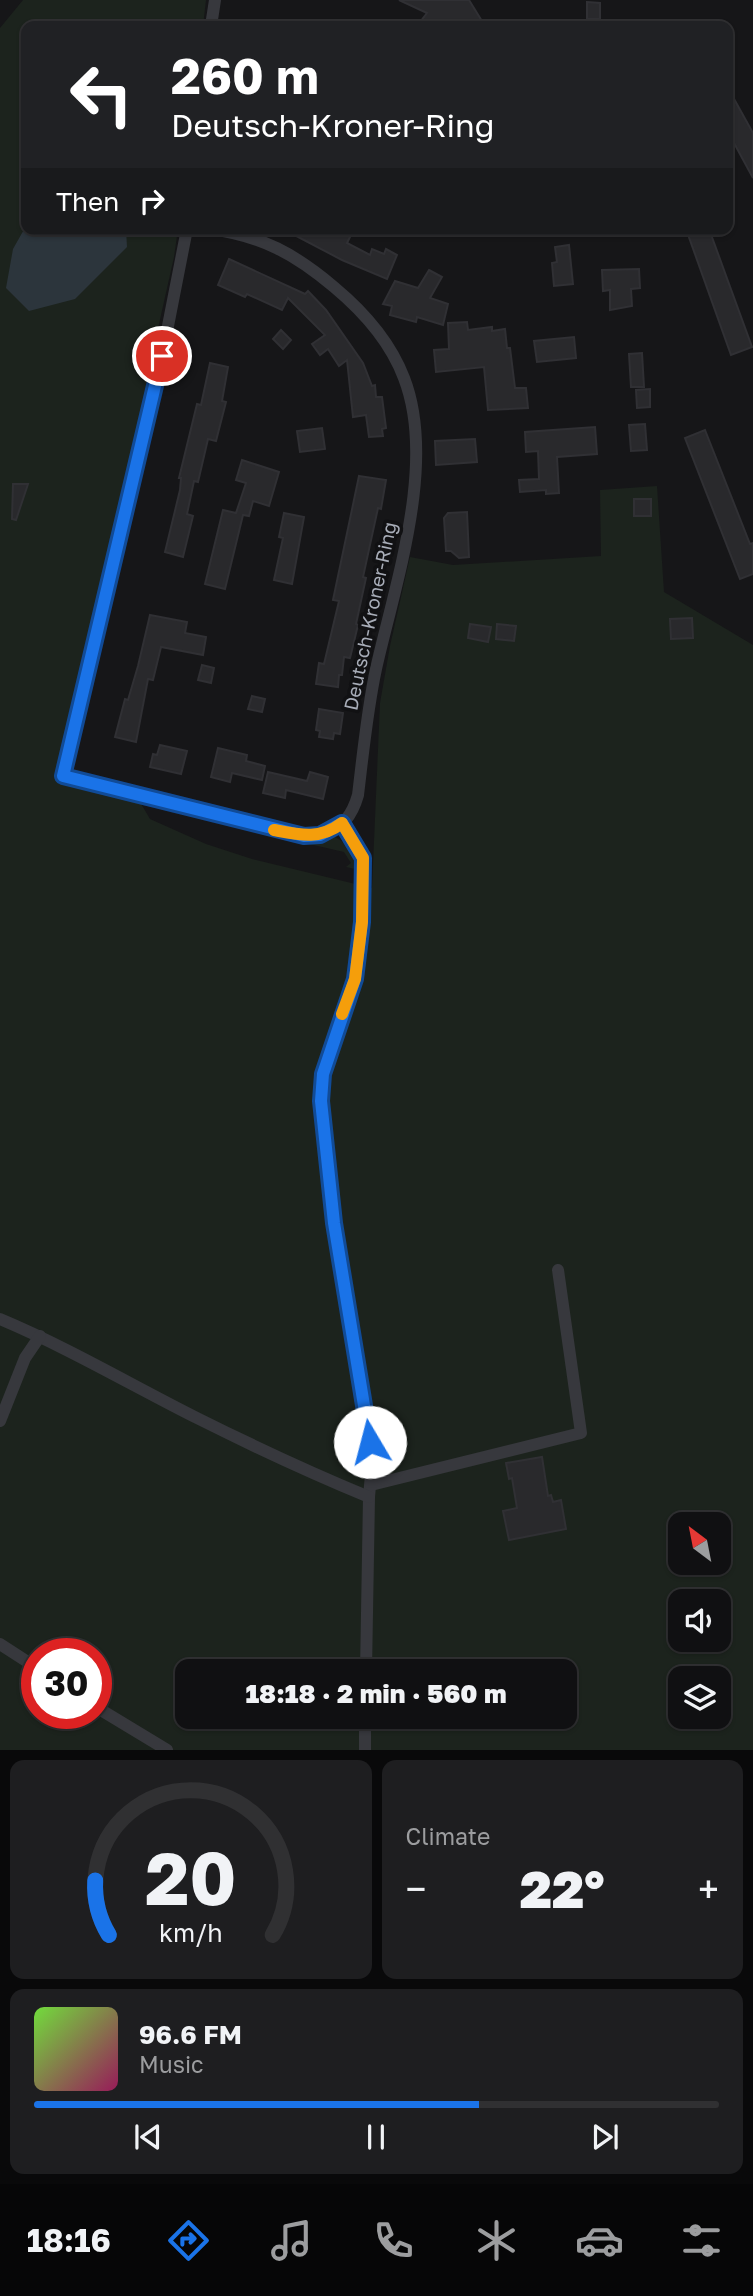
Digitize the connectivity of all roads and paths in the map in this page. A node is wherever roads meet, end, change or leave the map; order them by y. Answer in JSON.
{"nodes":[{"id":1,"x":215,"y":0,"type":"edge"},
{"id":2,"x":212,"y":21,"type":"edge"},
{"id":3,"x":186,"y":235,"type":"edge"},
{"id":4,"x":242,"y":235,"type":"edge"},
{"id":5,"x":342,"y":823,"type":"junction"},
{"id":6,"x":558,"y":1270,"type":"dead end"},
{"id":7,"x":0,"y":1319,"type":"edge"},
{"id":8,"x":40,"y":1336,"type":"junction"},
{"id":9,"x":0,"y":1422,"type":"edge"},
{"id":10,"x":370,"y":1491,"type":"junction"},
{"id":11,"x":0,"y":1644,"type":"edge"},
{"id":12,"x":21,"y":1658,"type":"edge"},
{"id":13,"x":366,"y":1659,"type":"edge"},
{"id":14,"x":112,"y":1717,"type":"edge"},
{"id":15,"x":365,"y":1729,"type":"edge"},
{"id":16,"x":167,"y":1750,"type":"edge"},
{"id":17,"x":365,"y":1750,"type":"edge"}],
"edges":[{"from":1,"to":2,"type":"street"},
{"from":3,"to":5,"type":"street"},
{"from":4,"to":5,"type":"street","name":"Deutsch-Kroner-Ring"},
{"from":5,"to":10,"type":"street"},
{"from":6,"to":10,"type":"street"},
{"from":7,"to":8,"type":"street"},
{"from":8,"to":9,"type":"street"},
{"from":8,"to":10,"type":"street"},
{"from":10,"to":13,"type":"street"},
{"from":11,"to":12,"type":"street"},
{"from":14,"to":16,"type":"street"},
{"from":15,"to":17,"type":"street"}]}
